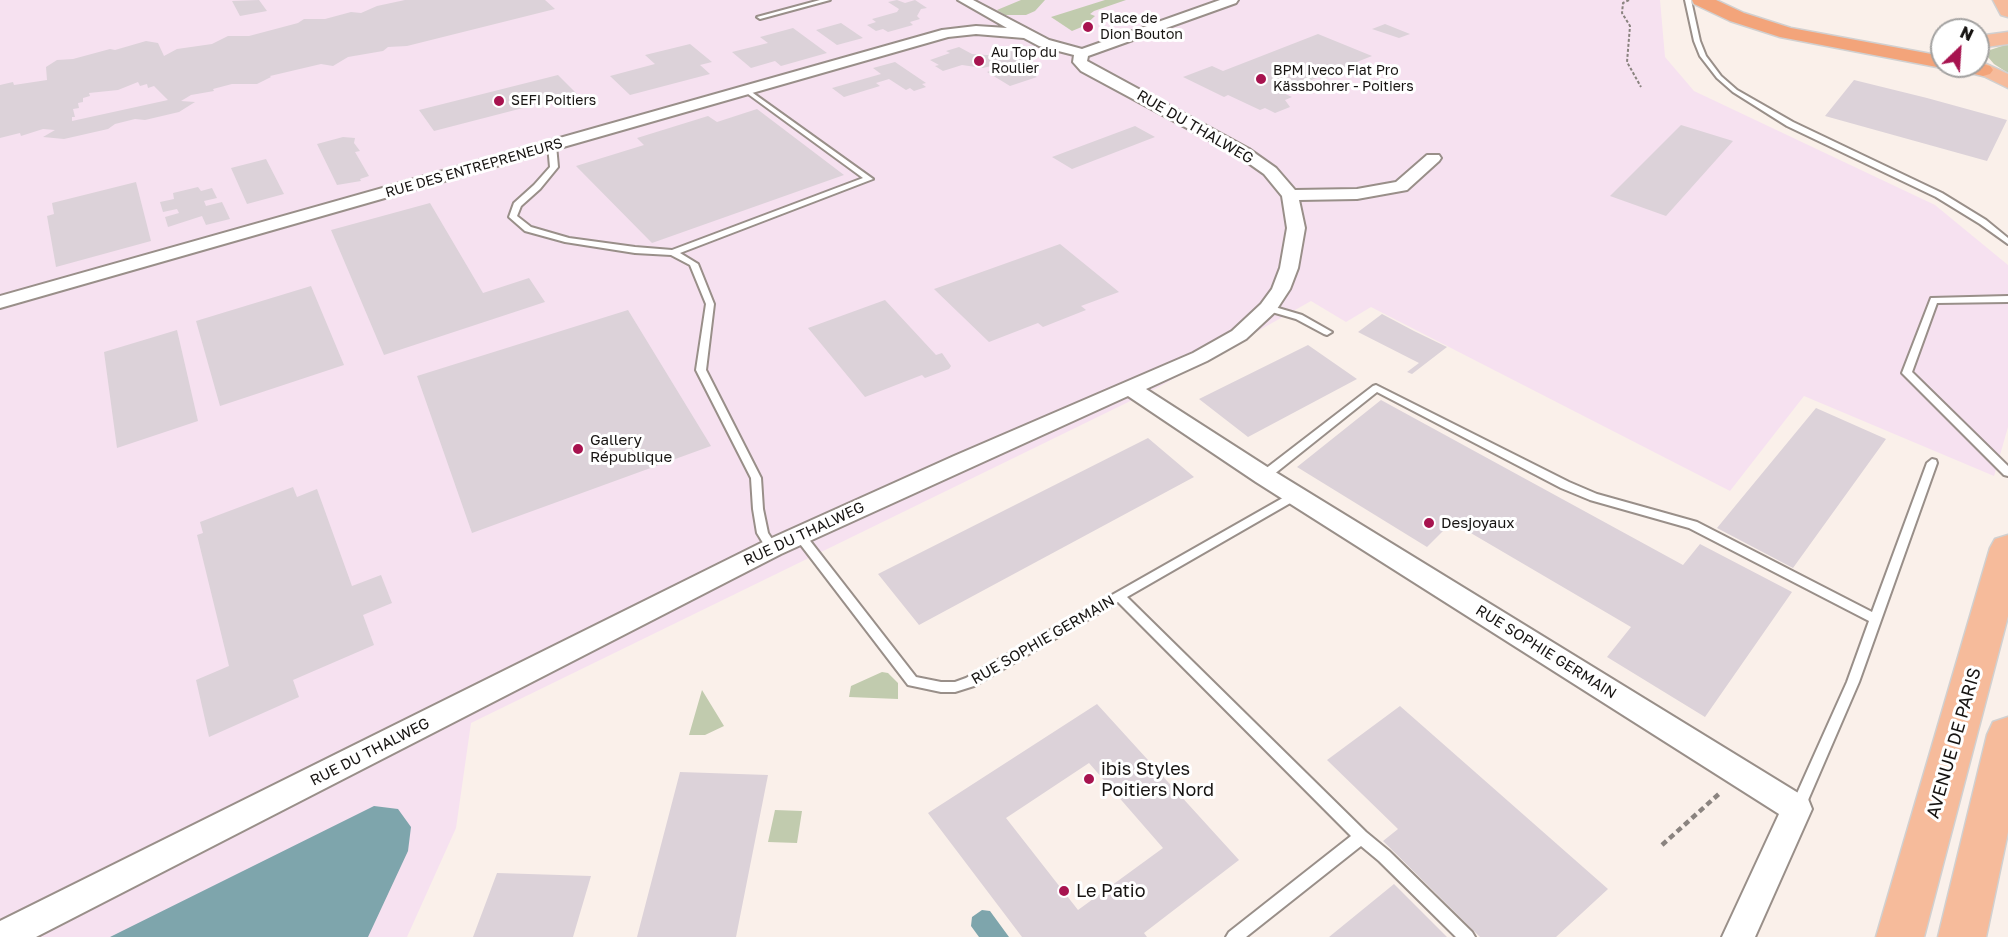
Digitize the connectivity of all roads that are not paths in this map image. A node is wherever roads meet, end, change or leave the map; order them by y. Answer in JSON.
{"nodes":[{"id":1,"x":827,"y":0,"type":"edge"},
{"id":2,"x":964,"y":0,"type":"edge"},
{"id":3,"x":1232,"y":0,"type":"edge"},
{"id":4,"x":1688,"y":0,"type":"edge"},
{"id":5,"x":1701,"y":0,"type":"edge"},
{"id":6,"x":1729,"y":0,"type":"edge"},
{"id":7,"x":2002,"y":0,"type":"edge"},
{"id":8,"x":2008,"y":11,"type":"edge"},
{"id":9,"x":759,"y":17,"type":"dead end"},
{"id":10,"x":947,"y":33,"type":"junction"},
{"id":11,"x":1028,"y":34,"type":"junction"},
{"id":12,"x":2006,"y":35,"type":"edge"},
{"id":13,"x":1990,"y":39,"type":"edge"},
{"id":14,"x":1930,"y":48,"type":"edge"},
{"id":15,"x":1083,"y":53,"type":"junction"},
{"id":16,"x":1930,"y":60,"type":"edge"},
{"id":17,"x":1990,"y":74,"type":"edge"},
{"id":18,"x":2008,"y":82,"type":"edge"},
{"id":19,"x":746,"y":90,"type":"junction"},
{"id":20,"x":552,"y":146,"type":"junction"},
{"id":21,"x":1433,"y":158,"type":"dead end"},
{"id":22,"x":1290,"y":195,"type":"junction"},
{"id":23,"x":2008,"y":242,"type":"edge"},
{"id":24,"x":673,"y":253,"type":"junction"},
{"id":25,"x":2008,"y":299,"type":"edge"},
{"id":26,"x":0,"y":302,"type":"edge"},
{"id":27,"x":1268,"y":308,"type":"junction"},
{"id":28,"x":1327,"y":332,"type":"dead end"},
{"id":29,"x":1129,"y":387,"type":"junction"},
{"id":30,"x":1932,"y":463,"type":"dead end"},
{"id":31,"x":2008,"y":472,"type":"edge"},
{"id":32,"x":1264,"y":476,"type":"junction"},
{"id":33,"x":1295,"y":495,"type":"junction"},
{"id":34,"x":800,"y":536,"type":"junction"},
{"id":35,"x":772,"y":548,"type":"junction"},
{"id":36,"x":2008,"y":548,"type":"edge"},
{"id":37,"x":1119,"y":596,"type":"junction"},
{"id":38,"x":1876,"y":619,"type":"junction"},
{"id":39,"x":2008,"y":735,"type":"edge"},
{"id":40,"x":1797,"y":809,"type":"junction"},
{"id":41,"x":1361,"y":837,"type":"junction"},
{"id":42,"x":1,"y":937,"type":"edge"},
{"id":43,"x":1234,"y":937,"type":"edge"},
{"id":44,"x":1467,"y":937,"type":"edge"},
{"id":45,"x":1738,"y":937,"type":"edge"},
{"id":46,"x":1900,"y":937,"type":"edge"},
{"id":47,"x":1962,"y":937,"type":"edge"}],
"edges":[{"from":1,"to":9,"type":"lane"},
{"from":2,"to":10,"type":"street"},
{"from":2,"to":11,"type":"street"},
{"from":3,"to":15,"type":"street"},
{"from":4,"to":23,"type":"lane"},
{"from":5,"to":16,"type":"highway"},
{"from":6,"to":14,"type":"highway"},
{"from":7,"to":8,"type":"main road"},
{"from":10,"to":11,"type":"street","name":"RUE DES ENTREPRENEURS"},
{"from":10,"to":19,"type":"street","name":"RUE DES ENTREPRENEURS"},
{"from":11,"to":15,"type":"street"},
{"from":12,"to":13,"type":"main road"},
{"from":15,"to":22,"type":"street","name":"RUE DU THALWEG"},
{"from":17,"to":18,"type":"main road"},
{"from":19,"to":20,"type":"street","name":"RUE DES ENTREPRENEURS"},
{"from":19,"to":24,"type":"lane"},
{"from":20,"to":24,"type":"lane"},
{"from":20,"to":26,"type":"street","name":"RUE DES ENTREPRENEURS"},
{"from":21,"to":22,"type":"street"},
{"from":22,"to":27,"type":"street","name":"RUE DU THALWEG"},
{"from":24,"to":35,"type":"lane"},
{"from":25,"to":31,"type":"lane"},
{"from":27,"to":28,"type":"lane"},
{"from":27,"to":29,"type":"street","name":"RUE DU THALWEG"},
{"from":29,"to":32,"type":"street","name":"RUE SOPHIE GERMAIN"},
{"from":29,"to":34,"type":"street","name":"RUE DU THALWEG"},
{"from":30,"to":38,"type":"lane"},
{"from":32,"to":33,"type":"street","name":"RUE SOPHIE GERMAIN"},
{"from":32,"to":38,"type":"lane"},
{"from":33,"to":37,"type":"lane","name":"RUE SOPHIE GERMAIN"},
{"from":33,"to":40,"type":"street","name":"RUE SOPHIE GERMAIN"},
{"from":34,"to":35,"type":"street","name":"RUE DU THALWEG"},
{"from":34,"to":37,"type":"lane","name":"RUE SOPHIE GERMAIN"},
{"from":35,"to":42,"type":"street","name":"RUE DU THALWEG"},
{"from":36,"to":46,"type":"main road","name":"AVENUE DE PARIS"},
{"from":37,"to":41,"type":"lane"},
{"from":38,"to":40,"type":"lane"},
{"from":39,"to":47,"type":"main road"},
{"from":40,"to":45,"type":"street"},
{"from":41,"to":43,"type":"lane"},
{"from":41,"to":44,"type":"lane"}]}
